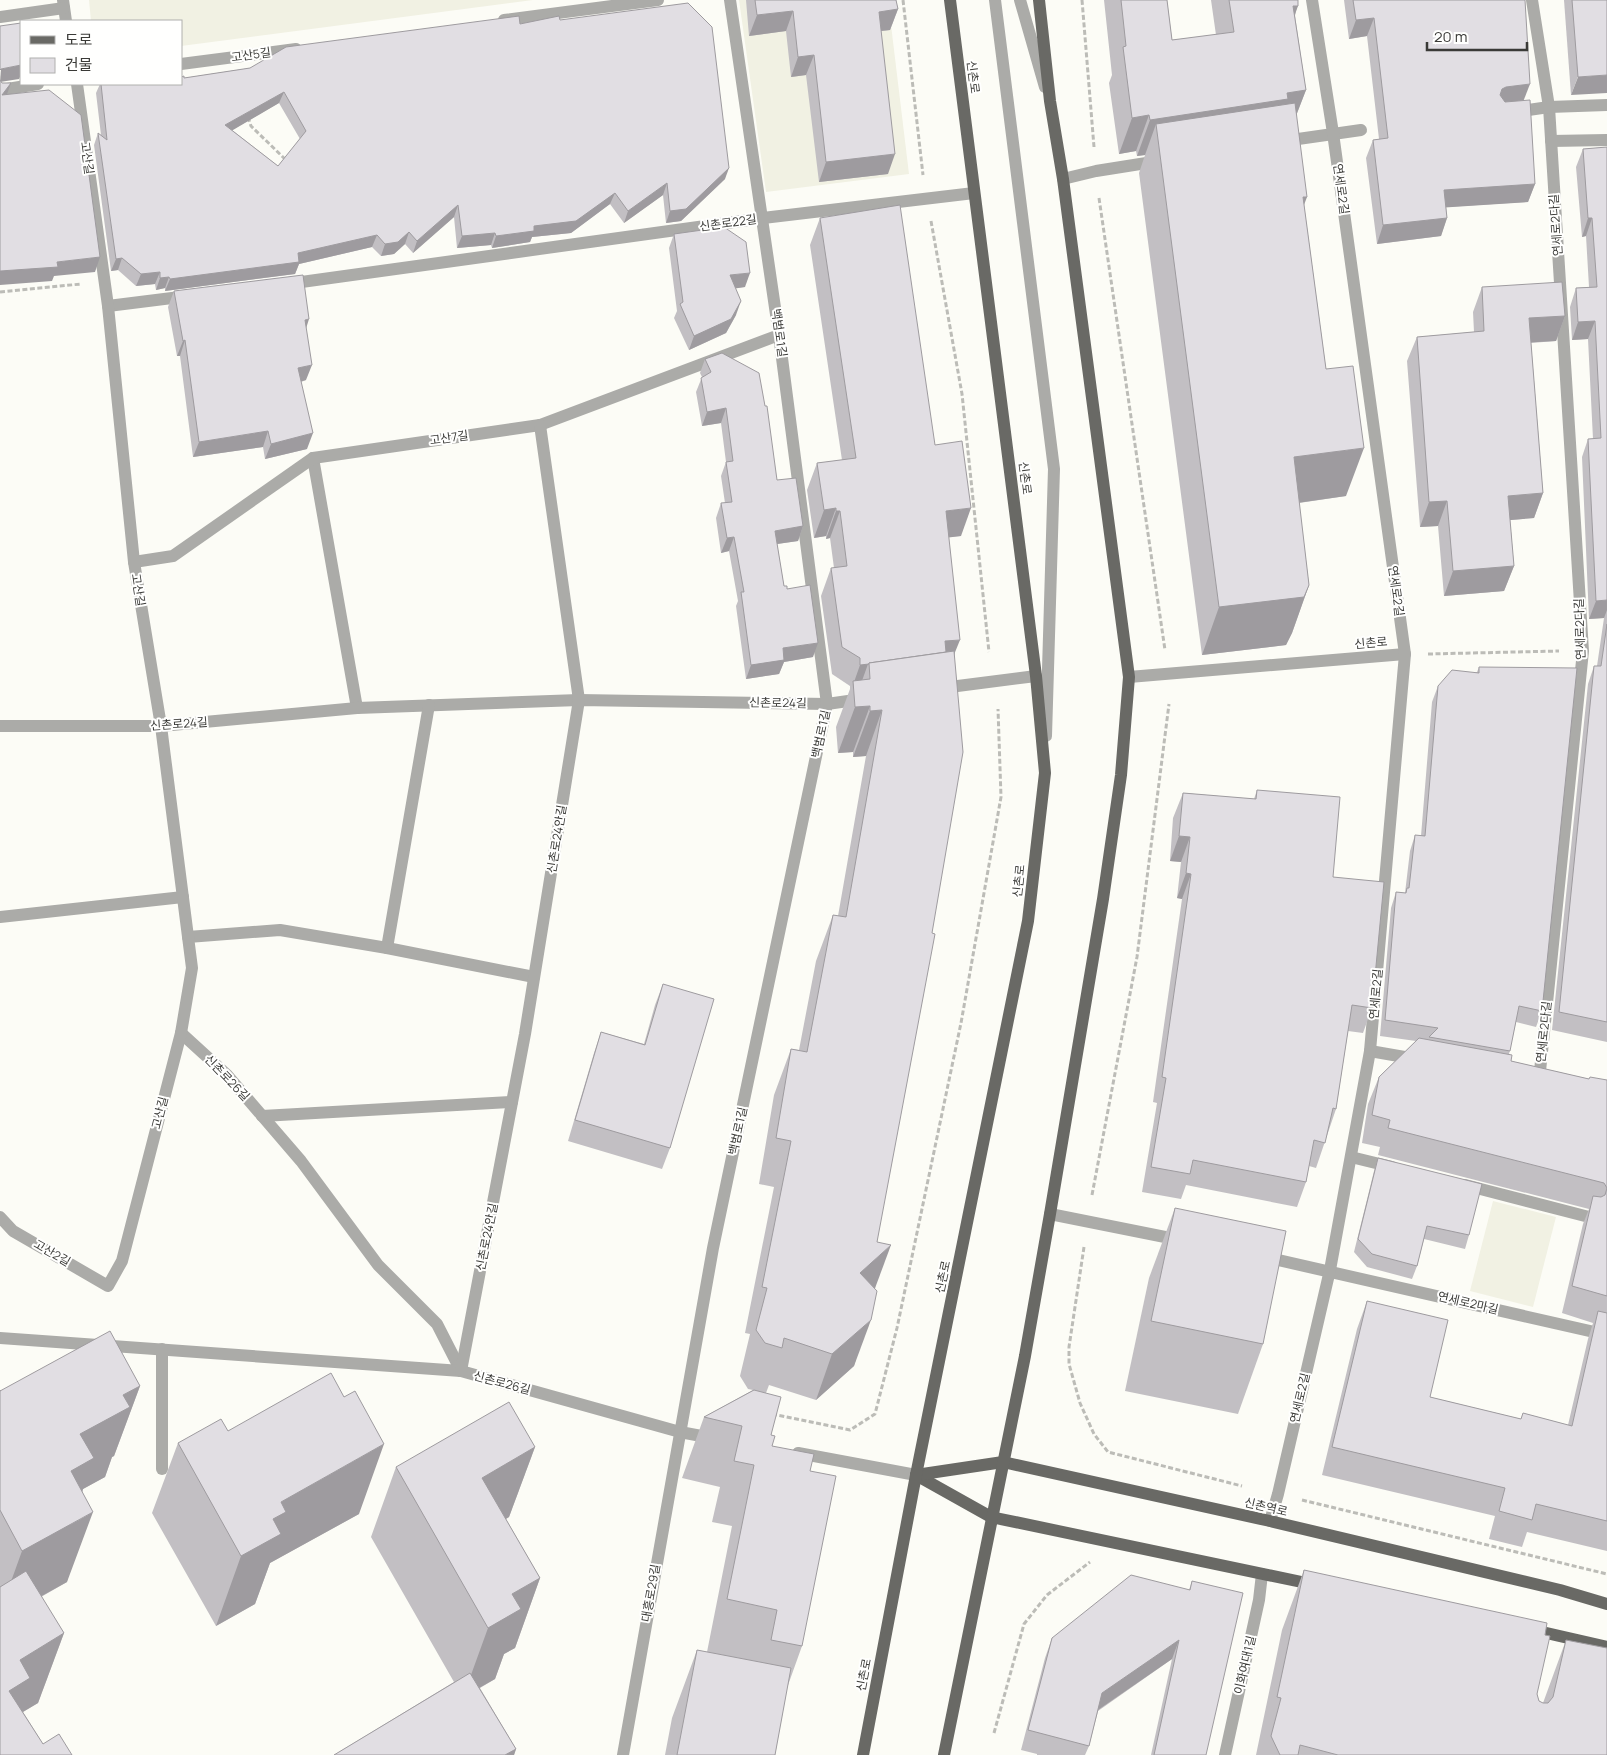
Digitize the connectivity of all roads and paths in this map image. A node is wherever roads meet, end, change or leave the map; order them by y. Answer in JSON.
{"nodes":[{"id":1,"x":658,"y":0,"type":"edge"},
{"id":2,"x":730,"y":0,"type":"edge"},
{"id":3,"x":903,"y":0,"type":"edge"},
{"id":4,"x":950,"y":0,"type":"edge"},
{"id":5,"x":995,"y":0,"type":"edge"},
{"id":6,"x":1020,"y":0,"type":"edge"},
{"id":7,"x":1039,"y":0,"type":"edge"},
{"id":8,"x":1082,"y":0,"type":"edge"},
{"id":9,"x":1312,"y":0,"type":"edge"},
{"id":10,"x":1532,"y":0,"type":"edge"},
{"id":11,"x":64,"y":10,"type":"edge"},
{"id":12,"x":0,"y":17,"type":"edge"},
{"id":13,"x":490,"y":22,"type":"edge"},
{"id":14,"x":306,"y":47,"type":"edge"},
{"id":15,"x":182,"y":64,"type":"edge"},
{"id":16,"x":32,"y":85,"type":"edge"},
{"id":17,"x":77,"y":85,"type":"edge"},
{"id":18,"x":0,"y":90,"type":"edge"},
{"id":19,"x":1050,"y":102,"type":"junction"},
{"id":20,"x":1607,"y":105,"type":"edge"},
{"id":21,"x":1549,"y":107,"type":"junction"},
{"id":22,"x":246,"y":109,"type":"edge"},
{"id":23,"x":1502,"y":113,"type":"edge"},
{"id":24,"x":248,"y":116,"type":"junction"},
{"id":25,"x":239,"y":119,"type":"edge"},
{"id":26,"x":1361,"y":130,"type":"dead end"},
{"id":27,"x":1333,"y":133,"type":"junction"},
{"id":28,"x":1607,"y":140,"type":"edge"},
{"id":29,"x":1551,"y":141,"type":"junction"},
{"id":30,"x":1274,"y":142,"type":"edge"},
{"id":31,"x":1094,"y":147,"type":"dead end"},
{"id":32,"x":1175,"y":158,"type":"edge"},
{"id":33,"x":289,"y":163,"type":"edge"},
{"id":34,"x":923,"y":175,"type":"dead end"},
{"id":35,"x":1063,"y":179,"type":"junction"},
{"id":36,"x":974,"y":193,"type":"junction"},
{"id":37,"x":1099,"y":198,"type":"dead end"},
{"id":38,"x":763,"y":218,"type":"junction"},
{"id":39,"x":931,"y":221,"type":"dead end"},
{"id":40,"x":104,"y":282,"type":"junction"},
{"id":41,"x":279,"y":285,"type":"edge"},
{"id":42,"x":0,"y":292,"type":"edge"},
{"id":43,"x":201,"y":294,"type":"edge"},
{"id":44,"x":108,"y":306,"type":"junction"},
{"id":45,"x":779,"y":335,"type":"junction"},
{"id":46,"x":540,"y":425,"type":"junction"},
{"id":47,"x":313,"y":458,"type":"junction"},
{"id":48,"x":134,"y":562,"type":"junction"},
{"id":49,"x":1583,"y":651,"type":"junction"},
{"id":50,"x":990,"y":652,"type":"dead end"},
{"id":51,"x":1165,"y":654,"type":"dead end"},
{"id":52,"x":1405,"y":654,"type":"junction"},
{"id":53,"x":1036,"y":676,"type":"junction"},
{"id":54,"x":1129,"y":677,"type":"junction"},
{"id":55,"x":925,"y":691,"type":"edge"},
{"id":56,"x":876,"y":697,"type":"edge"},
{"id":57,"x":579,"y":700,"type":"junction"},
{"id":58,"x":828,"y":704,"type":"junction"},
{"id":59,"x":1169,"y":704,"type":"dead end"},
{"id":60,"x":429,"y":705,"type":"junction"},
{"id":61,"x":357,"y":708,"type":"junction"},
{"id":62,"x":998,"y":709,"type":"dead end"},
{"id":63,"x":0,"y":726,"type":"edge"},
{"id":64,"x":161,"y":726,"type":"junction"},
{"id":65,"x":1045,"y":773,"type":"junction"},
{"id":66,"x":183,"y":897,"type":"junction"},
{"id":67,"x":0,"y":917,"type":"edge"},
{"id":68,"x":188,"y":937,"type":"junction"},
{"id":69,"x":387,"y":948,"type":"junction"},
{"id":70,"x":534,"y":978,"type":"junction"},
{"id":71,"x":180,"y":1033,"type":"junction"},
{"id":72,"x":1370,"y":1051,"type":"junction"},
{"id":73,"x":1427,"y":1061,"type":"edge"},
{"id":74,"x":1539,"y":1081,"type":"edge"},
{"id":75,"x":512,"y":1102,"type":"junction"},
{"id":76,"x":262,"y":1116,"type":"junction"},
{"id":77,"x":1351,"y":1156,"type":"junction"},
{"id":78,"x":1408,"y":1171,"type":"edge"},
{"id":79,"x":1456,"y":1183,"type":"edge"},
{"id":80,"x":1092,"y":1195,"type":"dead end"},
{"id":81,"x":1050,"y":1214,"type":"junction"},
{"id":82,"x":0,"y":1216,"type":"edge"},
{"id":83,"x":1589,"y":1217,"type":"edge"},
{"id":84,"x":1194,"y":1243,"type":"edge"},
{"id":85,"x":1084,"y":1247,"type":"dead end"},
{"id":86,"x":1252,"y":1255,"type":"edge"},
{"id":87,"x":1330,"y":1270,"type":"junction"},
{"id":88,"x":108,"y":1286,"type":"joint"},
{"id":89,"x":1607,"y":1335,"type":"edge"},
{"id":90,"x":0,"y":1338,"type":"edge"},
{"id":91,"x":162,"y":1349,"type":"junction"},
{"id":92,"x":461,"y":1371,"type":"junction"},
{"id":93,"x":765,"y":1413,"type":"edge"},
{"id":94,"x":680,"y":1432,"type":"junction"},
{"id":95,"x":727,"y":1440,"type":"edge"},
{"id":96,"x":784,"y":1451,"type":"edge"},
{"id":97,"x":1003,"y":1462,"type":"junction"},
{"id":98,"x":162,"y":1469,"type":"dead end"},
{"id":99,"x":916,"y":1475,"type":"junction"},
{"id":100,"x":1242,"y":1486,"type":"dead end"},
{"id":101,"x":1302,"y":1500,"type":"dead end"},
{"id":102,"x":991,"y":1517,"type":"junction"},
{"id":103,"x":1270,"y":1521,"type":"junction"},
{"id":104,"x":1100,"y":1563,"type":"dead end"},
{"id":105,"x":1262,"y":1574,"type":"junction"},
{"id":106,"x":1607,"y":1574,"type":"edge"},
{"id":107,"x":1330,"y":1588,"type":"edge"},
{"id":108,"x":1607,"y":1604,"type":"edge"},
{"id":109,"x":1512,"y":1626,"type":"edge"},
{"id":110,"x":1551,"y":1634,"type":"junction"},
{"id":111,"x":1607,"y":1647,"type":"edge"},
{"id":112,"x":1546,"y":1651,"type":"edge"},
{"id":113,"x":994,"y":1733,"type":"dead end"},
{"id":114,"x":623,"y":1755,"type":"edge"},
{"id":115,"x":863,"y":1755,"type":"edge"},
{"id":116,"x":944,"y":1755,"type":"edge"},
{"id":117,"x":1225,"y":1755,"type":"edge"}],
"edges":[{"from":1,"to":13,"type":"street"},
{"from":2,"to":38,"type":"street","name":"백범로1길"},
{"from":3,"to":34,"type":"path"},
{"from":4,"to":36,"type":"main road","name":"신촌로"},
{"from":5,"to":65,"type":"street"},
{"from":6,"to":19,"type":"street"},
{"from":7,"to":19,"type":"main road"},
{"from":8,"to":31,"type":"path"},
{"from":9,"to":27,"type":"street","name":"연세로2길"},
{"from":10,"to":21,"type":"street","name":"연세로2다길"},
{"from":11,"to":12,"type":"street"},
{"from":14,"to":15,"type":"street","name":"고산5길"},
{"from":16,"to":18,"type":"street"},
{"from":17,"to":40,"type":"street","name":"고산길"},
{"from":19,"to":35,"type":"main road"},
{"from":20,"to":21,"type":"street"},
{"from":21,"to":23,"type":"street"},
{"from":21,"to":29,"type":"street","name":"연세로2다길"},
{"from":22,"to":24,"type":"path"},
{"from":24,"to":25,"type":"path"},
{"from":24,"to":33,"type":"path"},
{"from":26,"to":27,"type":"street"},
{"from":27,"to":30,"type":"street"},
{"from":27,"to":52,"type":"street","name":"연세로2길"},
{"from":28,"to":29,"type":"street"},
{"from":29,"to":49,"type":"street","name":"연세로2다길"},
{"from":32,"to":35,"type":"street"},
{"from":35,"to":54,"type":"main road"},
{"from":36,"to":38,"type":"street","name":"신촌로22길"},
{"from":36,"to":53,"type":"main road","name":"신촌로"},
{"from":37,"to":51,"type":"path"},
{"from":38,"to":41,"type":"street","name":"신촌로22길"},
{"from":38,"to":45,"type":"street","name":"백범로1길"},
{"from":39,"to":50,"type":"path"},
{"from":40,"to":42,"type":"path"},
{"from":40,"to":44,"type":"street","name":"고산길"},
{"from":43,"to":44,"type":"street"},
{"from":44,"to":48,"type":"street","name":"고산길"},
{"from":45,"to":46,"type":"street","name":"고산7길"},
{"from":45,"to":58,"type":"street","name":"백범로1길"},
{"from":46,"to":47,"type":"street","name":"고산7길"},
{"from":46,"to":57,"type":"street"},
{"from":47,"to":48,"type":"street","name":"고산7길"},
{"from":47,"to":61,"type":"street"},
{"from":48,"to":64,"type":"street","name":"고산길"},
{"from":49,"to":52,"type":"path"},
{"from":49,"to":74,"type":"street","name":"연세로2다길"},
{"from":52,"to":54,"type":"street","name":"신촌로"},
{"from":52,"to":72,"type":"street","name":"연세로2길"},
{"from":53,"to":55,"type":"street"},
{"from":53,"to":65,"type":"main road","name":"신촌로"},
{"from":54,"to":81,"type":"main road"},
{"from":56,"to":58,"type":"street","name":"신촌로24길"},
{"from":57,"to":58,"type":"street","name":"신촌로24길"},
{"from":57,"to":60,"type":"street","name":"신촌로24길"},
{"from":57,"to":70,"type":"street","name":"신촌로24안길"},
{"from":58,"to":94,"type":"street","name":"백범로1길"},
{"from":59,"to":80,"type":"path"},
{"from":60,"to":61,"type":"street","name":"신촌로24길"},
{"from":60,"to":69,"type":"street"},
{"from":61,"to":64,"type":"street","name":"신촌로24길"},
{"from":62,"to":93,"type":"path"},
{"from":63,"to":64,"type":"street","name":"신촌로24길"},
{"from":64,"to":66,"type":"street","name":"고산길"},
{"from":65,"to":99,"type":"main road","name":"신촌로"},
{"from":66,"to":67,"type":"street"},
{"from":66,"to":68,"type":"street","name":"고산길"},
{"from":68,"to":69,"type":"street"},
{"from":68,"to":71,"type":"street","name":"고산길"},
{"from":69,"to":70,"type":"street"},
{"from":70,"to":75,"type":"street","name":"신촌로24안길"},
{"from":71,"to":76,"type":"street","name":"신촌로26길"},
{"from":71,"to":88,"type":"street","name":"고산길"},
{"from":72,"to":73,"type":"street"},
{"from":72,"to":77,"type":"street","name":"연세로2길"},
{"from":75,"to":76,"type":"street"},
{"from":75,"to":92,"type":"street","name":"신촌로24안길"},
{"from":76,"to":92,"type":"street","name":"신촌로26길"},
{"from":77,"to":78,"type":"street"},
{"from":77,"to":87,"type":"street","name":"연세로2길"},
{"from":79,"to":83,"type":"street"},
{"from":81,"to":84,"type":"street"},
{"from":81,"to":97,"type":"main road"},
{"from":82,"to":88,"type":"street","name":"고산2길"},
{"from":85,"to":100,"type":"path"},
{"from":86,"to":87,"type":"street"},
{"from":87,"to":89,"type":"street","name":"연세로2마길"},
{"from":87,"to":103,"type":"street","name":"연세로2길"},
{"from":90,"to":91,"type":"street"},
{"from":91,"to":92,"type":"street"},
{"from":91,"to":98,"type":"street"},
{"from":92,"to":94,"type":"street","name":"신촌로26길"},
{"from":94,"to":95,"type":"street","name":"신촌로26길"},
{"from":94,"to":114,"type":"street","name":"대흥로29길"},
{"from":96,"to":99,"type":"street"},
{"from":97,"to":99,"type":"main road","name":"신촌역로"},
{"from":97,"to":102,"type":"main road"},
{"from":97,"to":103,"type":"main road","name":"신촌역로"},
{"from":99,"to":102,"type":"main road"},
{"from":99,"to":115,"type":"main road","name":"신촌로"},
{"from":101,"to":106,"type":"path"},
{"from":102,"to":105,"type":"main road"},
{"from":102,"to":116,"type":"main road"},
{"from":103,"to":108,"type":"main road","name":"신촌역로"},
{"from":104,"to":113,"type":"path"},
{"from":105,"to":107,"type":"main road"},
{"from":105,"to":117,"type":"street","name":"이화여대1길"},
{"from":109,"to":110,"type":"main road"},
{"from":110,"to":111,"type":"main road"},
{"from":110,"to":112,"type":"street"}]}
